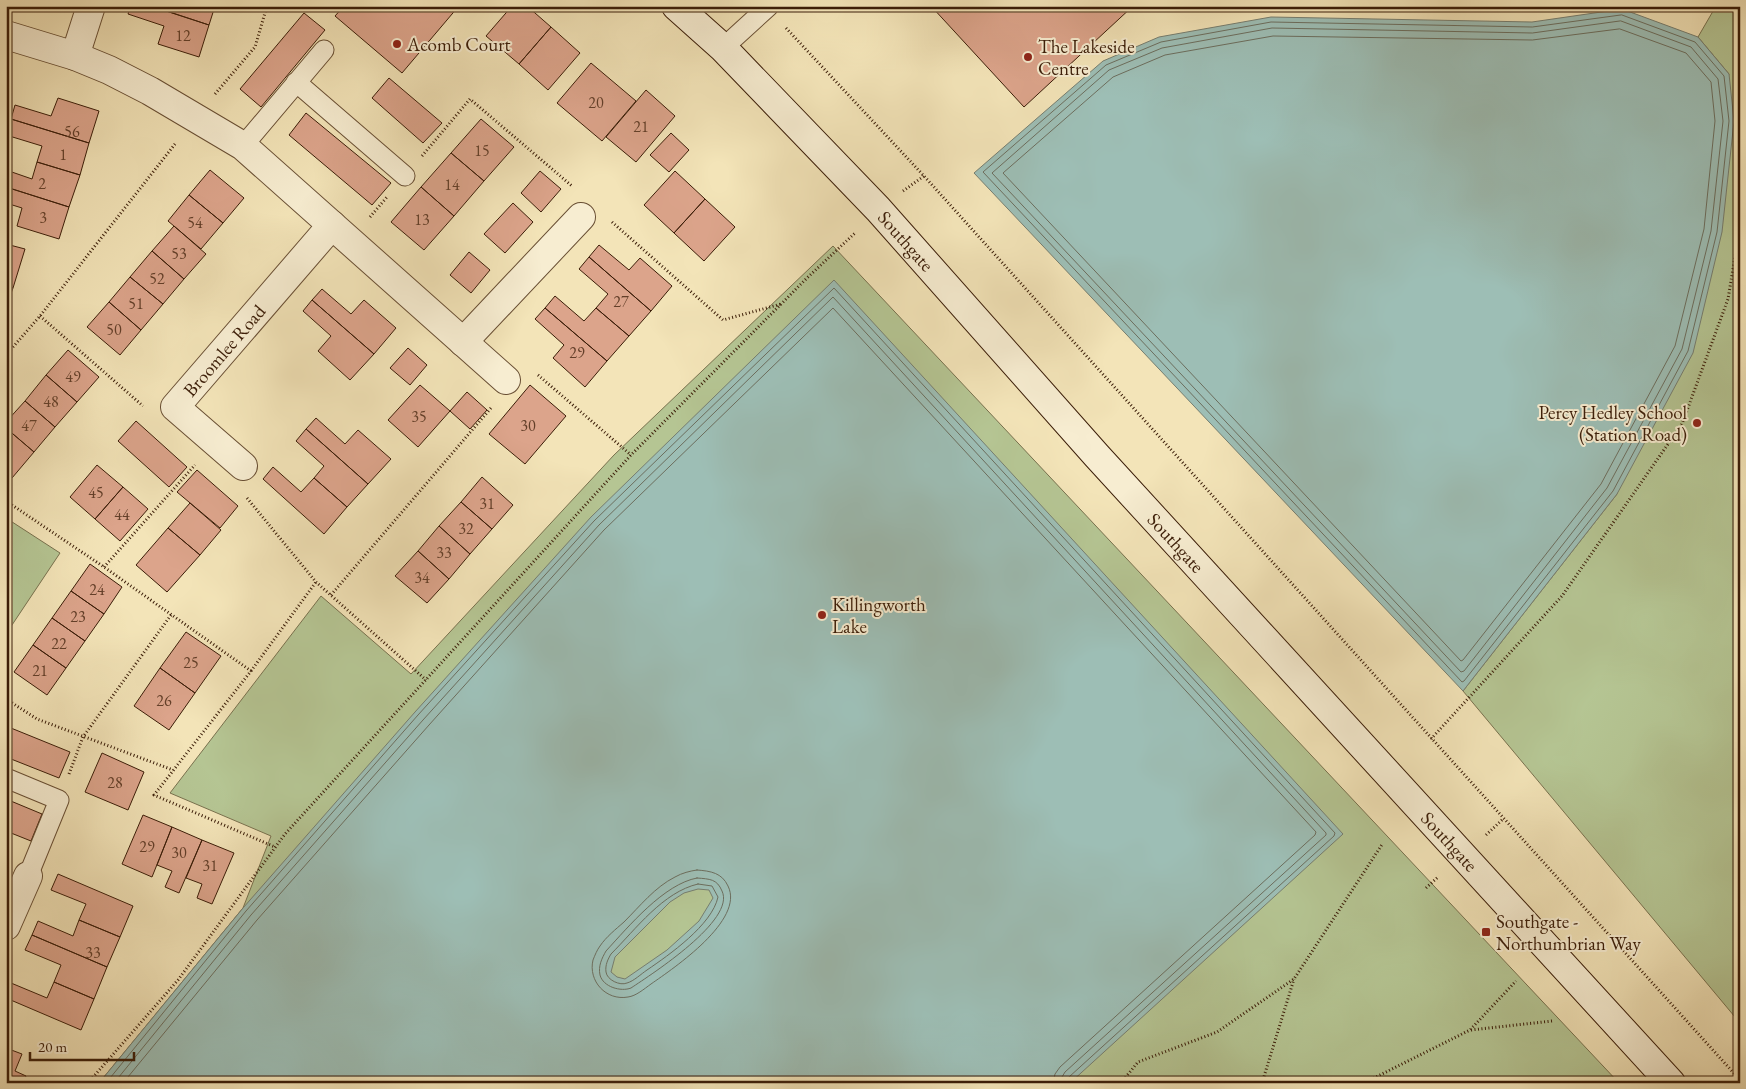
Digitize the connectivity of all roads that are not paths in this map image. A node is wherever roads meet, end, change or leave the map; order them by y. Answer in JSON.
{"nodes":[{"id":1,"x":90,"y":6,"type":"edge"},
{"id":2,"x":676,"y":6,"type":"edge"},
{"id":3,"x":768,"y":7,"type":"edge"},
{"id":4,"x":6,"y":35,"type":"edge"},
{"id":5,"x":723,"y":48,"type":"junction"},
{"id":6,"x":324,"y":50,"type":"dead end"},
{"id":7,"x":75,"y":56,"type":"junction"},
{"id":8,"x":296,"y":82,"type":"junction"},
{"id":9,"x":242,"y":146,"type":"junction"},
{"id":10,"x":405,"y":176,"type":"road end"},
{"id":11,"x":589,"y":208,"type":"road end"},
{"id":12,"x":340,"y":233,"type":"junction"},
{"id":13,"x":463,"y":342,"type":"junction"},
{"id":14,"x":506,"y":380,"type":"dead end"},
{"id":15,"x":243,"y":466,"type":"dead end"},
{"id":16,"x":6,"y":778,"type":"edge"},
{"id":17,"x":28,"y":876,"type":"joint"},
{"id":18,"x":6,"y":926,"type":"edge"},
{"id":19,"x":1671,"y":1083,"type":"edge"}],
"edges":[{"from":1,"to":7,"type":"street"},
{"from":2,"to":5,"type":"street","name":"Southgate"},
{"from":3,"to":5,"type":"lane"},
{"from":4,"to":7,"type":"street"},
{"from":5,"to":19,"type":"street","name":"Southgate"},
{"from":6,"to":8,"type":"lane"},
{"from":7,"to":9,"type":"street"},
{"from":8,"to":9,"type":"lane"},
{"from":8,"to":10,"type":"lane"},
{"from":9,"to":12,"type":"street"},
{"from":11,"to":13,"type":"street"},
{"from":12,"to":13,"type":"street"},
{"from":12,"to":15,"type":"street","name":"Broomlee Road"},
{"from":13,"to":14,"type":"street"},
{"from":16,"to":17,"type":"lane"},
{"from":17,"to":18,"type":"street"}]}
